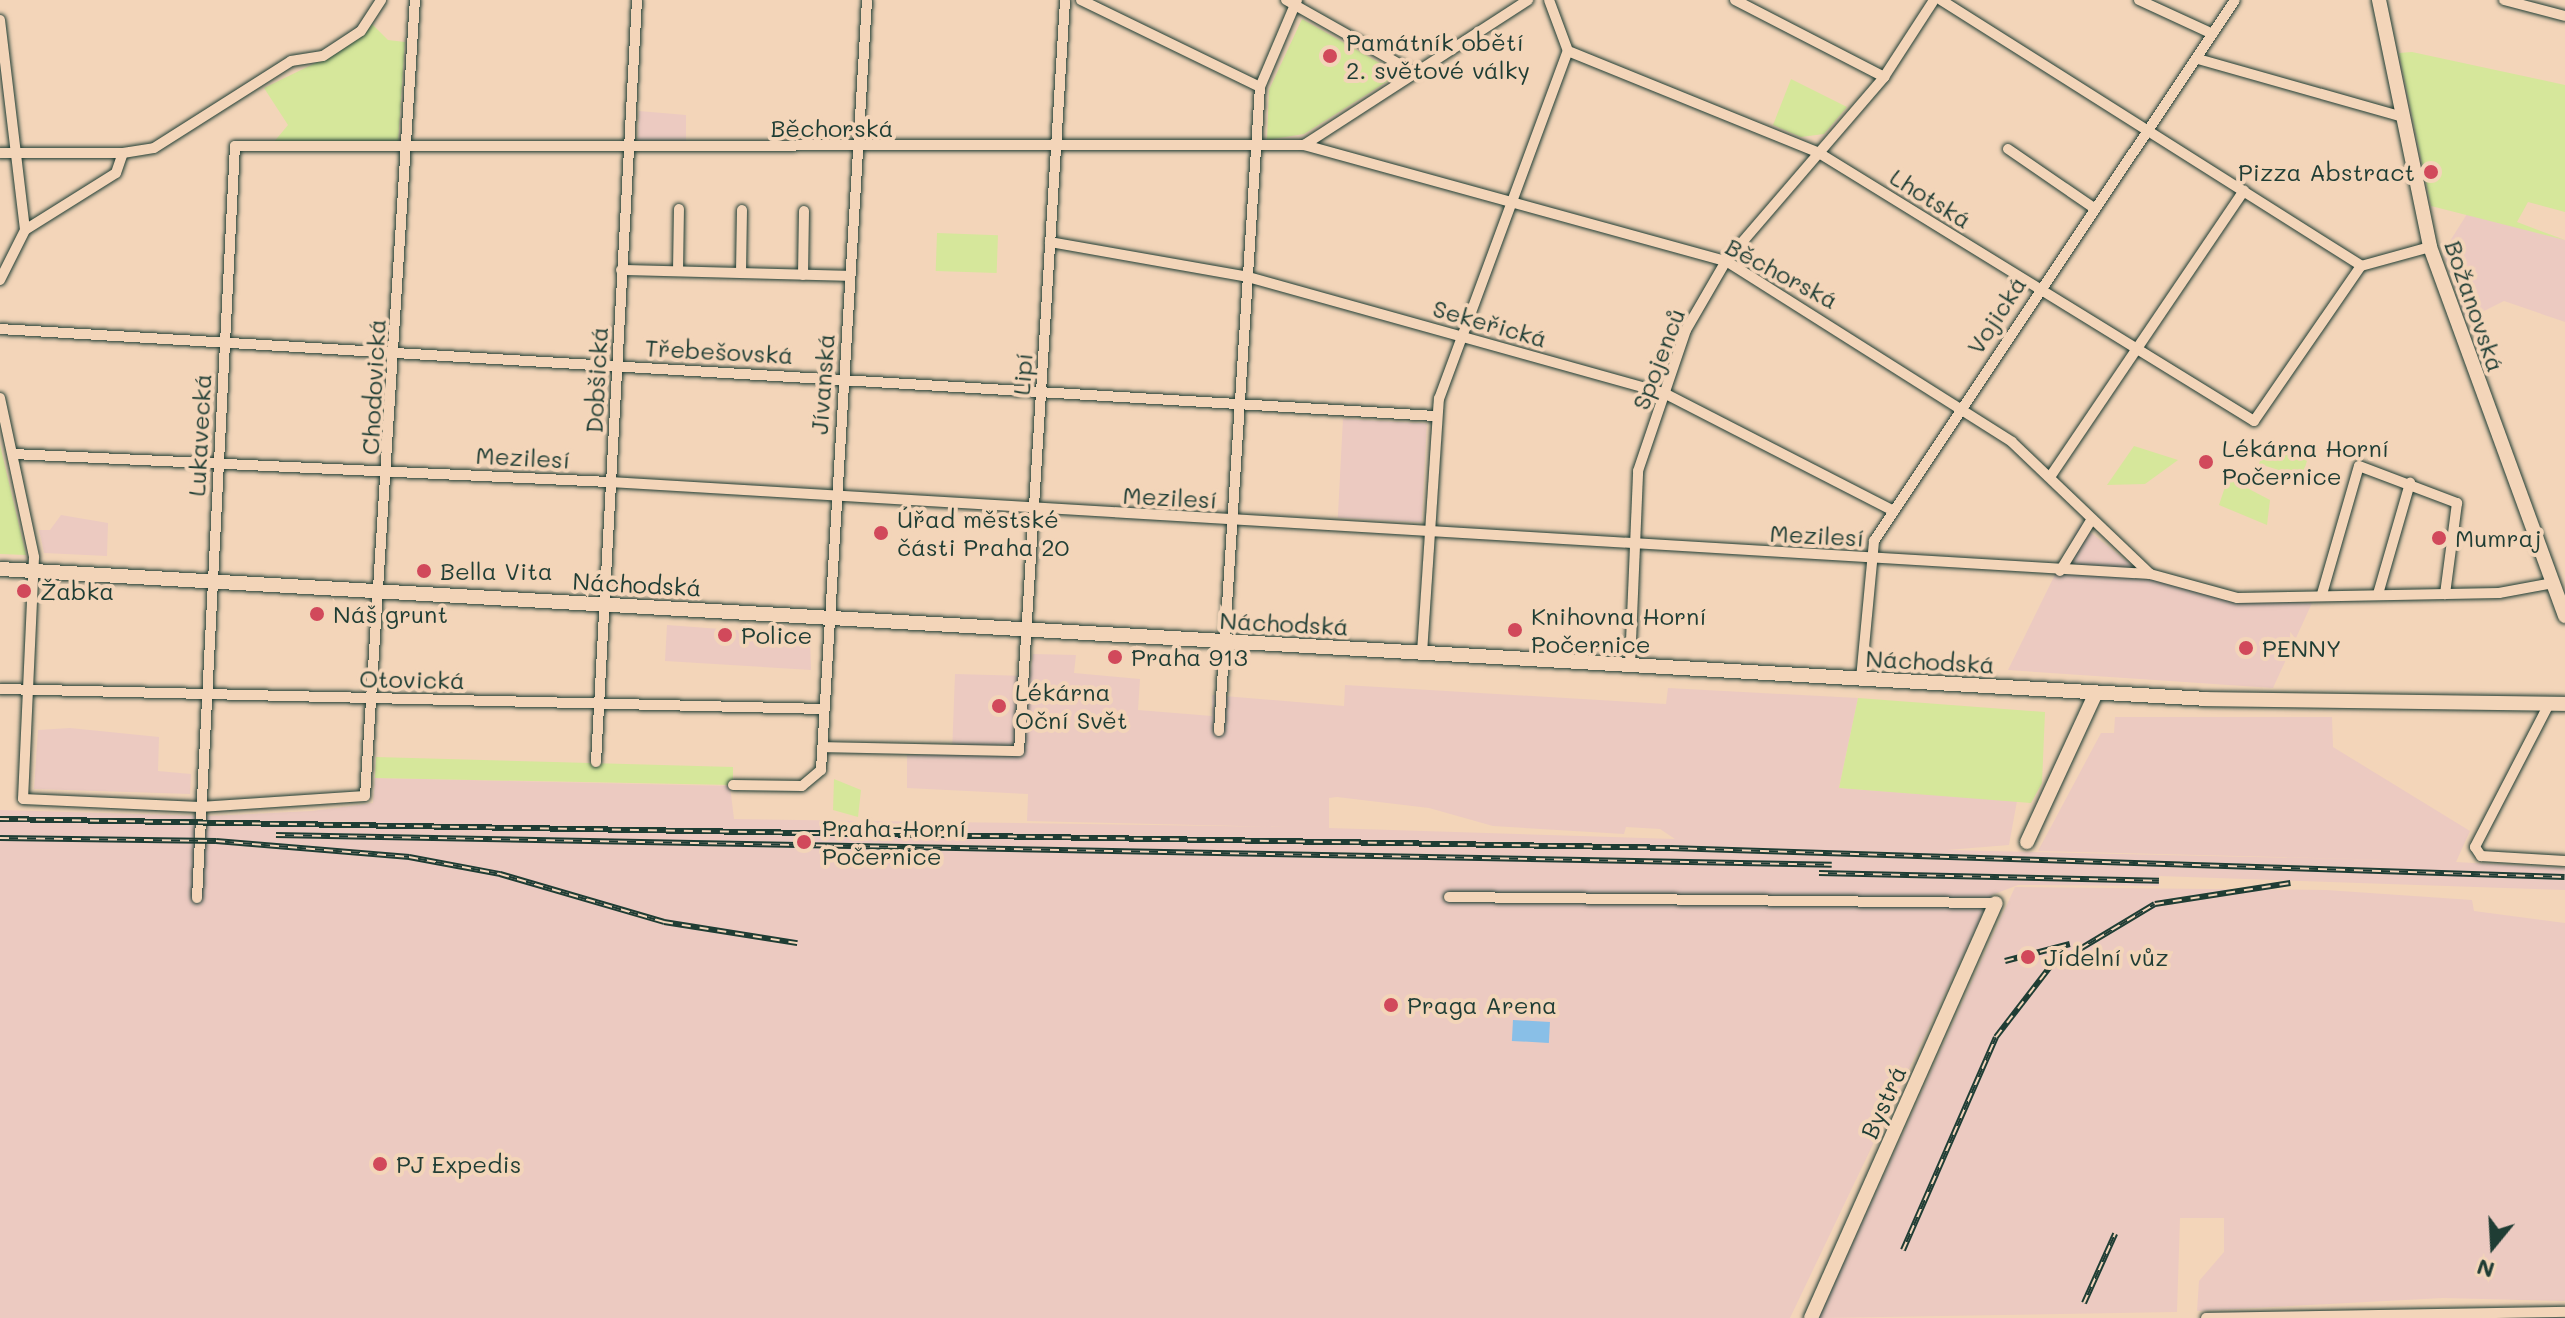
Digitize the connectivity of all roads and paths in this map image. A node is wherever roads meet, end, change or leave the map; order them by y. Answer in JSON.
{"nodes":[{"id":1,"x":381,"y":0,"type":"edge"},
{"id":2,"x":415,"y":0,"type":"edge"},
{"id":3,"x":637,"y":0,"type":"edge"},
{"id":4,"x":867,"y":0,"type":"edge"},
{"id":5,"x":1065,"y":0,"type":"edge"},
{"id":6,"x":1081,"y":0,"type":"edge"},
{"id":7,"x":1528,"y":0,"type":"edge"},
{"id":8,"x":1549,"y":0,"type":"edge"},
{"id":9,"x":1735,"y":0,"type":"edge"},
{"id":10,"x":1934,"y":0,"type":"edge"},
{"id":11,"x":1941,"y":0,"type":"edge"},
{"id":12,"x":2139,"y":0,"type":"edge"},
{"id":13,"x":2235,"y":0,"type":"edge"},
{"id":14,"x":2379,"y":0,"type":"edge"},
{"id":15,"x":2504,"y":0,"type":"edge"},
{"id":16,"x":1293,"y":1,"type":"edge"},
{"id":17,"x":2565,"y":16,"type":"edge"},
{"id":18,"x":0,"y":20,"type":"edge"},
{"id":19,"x":2213,"y":34,"type":"junction"},
{"id":20,"x":1568,"y":51,"type":"junction"},
{"id":21,"x":2198,"y":59,"type":"junction"},
{"id":22,"x":1415,"y":73,"type":"junction"},
{"id":23,"x":1884,"y":77,"type":"junction"},
{"id":24,"x":1260,"y":87,"type":"junction"},
{"id":25,"x":2403,"y":117,"type":"junction"},
{"id":26,"x":2151,"y":130,"type":"junction"},
{"id":27,"x":1304,"y":145,"type":"junction"},
{"id":28,"x":407,"y":147,"type":"junction"},
{"id":29,"x":628,"y":147,"type":"junction"},
{"id":30,"x":857,"y":148,"type":"junction"},
{"id":31,"x":1056,"y":149,"type":"junction"},
{"id":32,"x":1257,"y":149,"type":"junction"},
{"id":33,"x":2008,"y":149,"type":"dead end"},
{"id":34,"x":0,"y":153,"type":"edge"},
{"id":35,"x":18,"y":153,"type":"junction"},
{"id":36,"x":123,"y":153,"type":"junction"},
{"id":37,"x":1819,"y":153,"type":"junction"},
{"id":38,"x":2244,"y":190,"type":"junction"},
{"id":39,"x":1511,"y":202,"type":"junction"},
{"id":40,"x":2091,"y":206,"type":"junction"},
{"id":41,"x":679,"y":209,"type":"dead end"},
{"id":42,"x":742,"y":210,"type":"dead end"},
{"id":43,"x":804,"y":211,"type":"dead end"},
{"id":44,"x":25,"y":230,"type":"junction"},
{"id":45,"x":1050,"y":242,"type":"junction"},
{"id":46,"x":2430,"y":247,"type":"junction"},
{"id":47,"x":1726,"y":261,"type":"junction"},
{"id":48,"x":2361,"y":266,"type":"junction"},
{"id":49,"x":621,"y":270,"type":"junction"},
{"id":50,"x":678,"y":271,"type":"junction"},
{"id":51,"x":741,"y":273,"type":"junction"},
{"id":52,"x":803,"y":275,"type":"junction"},
{"id":53,"x":849,"y":276,"type":"junction"},
{"id":54,"x":1248,"y":277,"type":"junction"},
{"id":55,"x":0,"y":280,"type":"edge"},
{"id":56,"x":2037,"y":288,"type":"junction"},
{"id":57,"x":0,"y":329,"type":"edge"},
{"id":58,"x":1462,"y":336,"type":"junction"},
{"id":59,"x":224,"y":341,"type":"junction"},
{"id":60,"x":2133,"y":347,"type":"junction"},
{"id":61,"x":395,"y":352,"type":"junction"},
{"id":62,"x":616,"y":366,"type":"junction"},
{"id":63,"x":842,"y":377,"type":"junction"},
{"id":64,"x":1041,"y":389,"type":"junction"},
{"id":65,"x":1666,"y":394,"type":"junction"},
{"id":66,"x":0,"y":398,"type":"edge"},
{"id":67,"x":1240,"y":403,"type":"junction"},
{"id":68,"x":1962,"y":406,"type":"junction"},
{"id":69,"x":1436,"y":416,"type":"junction"},
{"id":70,"x":13,"y":454,"type":"junction"},
{"id":71,"x":217,"y":460,"type":"junction"},
{"id":72,"x":389,"y":470,"type":"junction"},
{"id":73,"x":2050,"y":477,"type":"junction"},
{"id":74,"x":610,"y":482,"type":"junction"},
{"id":75,"x":2410,"y":483,"type":"junction"},
{"id":76,"x":834,"y":499,"type":"junction"},
{"id":77,"x":1034,"y":510,"type":"junction"},
{"id":78,"x":1894,"y":511,"type":"junction"},
{"id":79,"x":1232,"y":521,"type":"junction"},
{"id":80,"x":2090,"y":522,"type":"junction"},
{"id":81,"x":1430,"y":532,"type":"junction"},
{"id":82,"x":1634,"y":545,"type":"junction"},
{"id":83,"x":1869,"y":558,"type":"junction"},
{"id":84,"x":0,"y":569,"type":"edge"},
{"id":85,"x":35,"y":571,"type":"junction"},
{"id":86,"x":2060,"y":571,"type":"junction"},
{"id":87,"x":2150,"y":574,"type":"junction"},
{"id":88,"x":210,"y":581,"type":"junction"},
{"id":89,"x":2553,"y":583,"type":"junction"},
{"id":90,"x":382,"y":591,"type":"junction"},
{"id":91,"x":2322,"y":594,"type":"junction"},
{"id":92,"x":2378,"y":594,"type":"junction"},
{"id":93,"x":2445,"y":594,"type":"junction"},
{"id":94,"x":604,"y":604,"type":"junction"},
{"id":95,"x":2563,"y":605,"type":"edge"},
{"id":96,"x":826,"y":618,"type":"junction"},
{"id":97,"x":1026,"y":629,"type":"junction"},
{"id":98,"x":1224,"y":641,"type":"junction"},
{"id":99,"x":1422,"y":653,"type":"junction"},
{"id":100,"x":1630,"y":665,"type":"junction"},
{"id":101,"x":1861,"y":679,"type":"junction"},
{"id":102,"x":0,"y":689,"type":"edge"},
{"id":103,"x":31,"y":690,"type":"junction"},
{"id":104,"x":2096,"y":693,"type":"junction"},
{"id":105,"x":203,"y":694,"type":"junction"},
{"id":106,"x":374,"y":698,"type":"junction"},
{"id":107,"x":599,"y":704,"type":"junction"},
{"id":108,"x":2549,"y":704,"type":"junction"},
{"id":109,"x":2565,"y":704,"type":"edge"},
{"id":110,"x":824,"y":709,"type":"junction"},
{"id":111,"x":1219,"y":731,"type":"dead end"},
{"id":112,"x":823,"y":747,"type":"junction"},
{"id":113,"x":596,"y":762,"type":"dead end"},
{"id":114,"x":733,"y":785,"type":"dead end"},
{"id":115,"x":200,"y":807,"type":"junction"},
{"id":116,"x":2027,"y":842,"type":"dead end"},
{"id":117,"x":2565,"y":861,"type":"edge"},
{"id":118,"x":1449,"y":897,"type":"dead end"},
{"id":119,"x":197,"y":898,"type":"dead end"},
{"id":120,"x":1996,"y":903,"type":"joint"},
{"id":121,"x":2565,"y":1312,"type":"edge"},
{"id":122,"x":1811,"y":1318,"type":"edge"},
{"id":123,"x":2206,"y":1318,"type":"edge"}],
"edges":[{"from":1,"to":36,"type":"street"},
{"from":2,"to":28,"type":"street","name":"Chodovická"},
{"from":3,"to":29,"type":"street","name":"Dobšická"},
{"from":4,"to":30,"type":"street","name":"Jívanská"},
{"from":5,"to":31,"type":"street","name":"Lipí"},
{"from":6,"to":24,"type":"street"},
{"from":7,"to":22,"type":"street"},
{"from":8,"to":20,"type":"street"},
{"from":9,"to":23,"type":"street"},
{"from":10,"to":23,"type":"street","name":"Spojenců"},
{"from":11,"to":26,"type":"street"},
{"from":12,"to":19,"type":"street"},
{"from":13,"to":19,"type":"street","name":"Vojická"},
{"from":14,"to":25,"type":"main road","name":"Božanovská"},
{"from":15,"to":17,"type":"street"},
{"from":16,"to":22,"type":"street"},
{"from":16,"to":24,"type":"street"},
{"from":18,"to":35,"type":"street"},
{"from":19,"to":21,"type":"street","name":"Vojická"},
{"from":20,"to":37,"type":"street","name":"Lhotská"},
{"from":20,"to":39,"type":"street"},
{"from":21,"to":25,"type":"street"},
{"from":21,"to":26,"type":"street","name":"Vojická"},
{"from":22,"to":27,"type":"street"},
{"from":23,"to":37,"type":"street","name":"Spojenců"},
{"from":24,"to":32,"type":"street"},
{"from":25,"to":46,"type":"main road","name":"Božanovská"},
{"from":26,"to":38,"type":"street"},
{"from":26,"to":40,"type":"street","name":"Vojická"},
{"from":27,"to":32,"type":"street","name":"Běchorská"},
{"from":27,"to":39,"type":"street","name":"Běchorská"},
{"from":28,"to":29,"type":"street","name":"Běchorská"},
{"from":28,"to":59,"type":"street","name":"Lukavecká"},
{"from":28,"to":61,"type":"street","name":"Chodovická"},
{"from":29,"to":30,"type":"street","name":"Běchorská"},
{"from":29,"to":49,"type":"street","name":"Dobšická"},
{"from":30,"to":31,"type":"street","name":"Běchorská"},
{"from":30,"to":53,"type":"street","name":"Jívanská"},
{"from":31,"to":32,"type":"street","name":"Běchorská"},
{"from":31,"to":45,"type":"street","name":"Lipí"},
{"from":32,"to":54,"type":"street"},
{"from":33,"to":40,"type":"street"},
{"from":34,"to":35,"type":"street"},
{"from":35,"to":36,"type":"street"},
{"from":35,"to":44,"type":"street"},
{"from":36,"to":44,"type":"street"},
{"from":37,"to":47,"type":"street","name":"Spojenců"},
{"from":37,"to":56,"type":"street","name":"Lhotská"},
{"from":38,"to":48,"type":"street"},
{"from":38,"to":60,"type":"street"},
{"from":39,"to":47,"type":"street","name":"Běchorská"},
{"from":39,"to":58,"type":"street"},
{"from":40,"to":56,"type":"street","name":"Vojická"},
{"from":41,"to":50,"type":"street"},
{"from":42,"to":51,"type":"street"},
{"from":43,"to":52,"type":"street"},
{"from":44,"to":55,"type":"street"},
{"from":45,"to":54,"type":"street","name":"Sekeřická"},
{"from":45,"to":64,"type":"street","name":"Lipí"},
{"from":46,"to":48,"type":"street"},
{"from":46,"to":89,"type":"main road","name":"Božanovská"},
{"from":47,"to":65,"type":"street","name":"Spojenců"},
{"from":47,"to":68,"type":"street","name":"Běchorská"},
{"from":48,"to":60,"type":"street","name":"Lhotská"},
{"from":49,"to":50,"type":"street"},
{"from":49,"to":62,"type":"street","name":"Dobšická"},
{"from":50,"to":51,"type":"street"},
{"from":51,"to":52,"type":"street"},
{"from":52,"to":53,"type":"street"},
{"from":53,"to":63,"type":"street","name":"Jívanská"},
{"from":54,"to":58,"type":"street","name":"Sekeřická"},
{"from":54,"to":67,"type":"street"},
{"from":56,"to":60,"type":"street","name":"Lhotská"},
{"from":56,"to":68,"type":"street","name":"Vojická"},
{"from":57,"to":59,"type":"street","name":"Třebešovská"},
{"from":58,"to":65,"type":"street","name":"Sekeřická"},
{"from":58,"to":69,"type":"street"},
{"from":59,"to":61,"type":"street","name":"Třebešovská"},
{"from":59,"to":71,"type":"street","name":"Lukavecká"},
{"from":60,"to":73,"type":"street"},
{"from":61,"to":62,"type":"street","name":"Třebešovská"},
{"from":61,"to":72,"type":"street","name":"Chodovická"},
{"from":62,"to":63,"type":"street","name":"Třebešovská"},
{"from":62,"to":74,"type":"street","name":"Dobšická"},
{"from":63,"to":64,"type":"street","name":"Třebešovská"},
{"from":63,"to":76,"type":"street","name":"Jívanská"},
{"from":64,"to":67,"type":"street","name":"Třebešovská"},
{"from":64,"to":77,"type":"street","name":"Lipí"},
{"from":65,"to":78,"type":"street","name":"Sekeřická"},
{"from":65,"to":82,"type":"street","name":"Spojenců"},
{"from":66,"to":70,"type":"street"},
{"from":67,"to":69,"type":"street","name":"Třebešovská"},
{"from":67,"to":79,"type":"street"},
{"from":68,"to":73,"type":"street","name":"Běchorská"},
{"from":68,"to":78,"type":"street","name":"Vojická"},
{"from":69,"to":81,"type":"street"},
{"from":70,"to":71,"type":"street","name":"Mezilesí"},
{"from":70,"to":85,"type":"street"},
{"from":71,"to":72,"type":"street","name":"Mezilesí"},
{"from":71,"to":88,"type":"street","name":"Lukavecká"},
{"from":72,"to":74,"type":"street","name":"Mezilesí"},
{"from":72,"to":90,"type":"street","name":"Chodovická"},
{"from":73,"to":80,"type":"street","name":"Běchorská"},
{"from":74,"to":76,"type":"street","name":"Mezilesí"},
{"from":74,"to":94,"type":"street","name":"Dobšická"},
{"from":75,"to":91,"type":"street"},
{"from":75,"to":92,"type":"street"},
{"from":75,"to":93,"type":"street"},
{"from":76,"to":77,"type":"street","name":"Mezilesí"},
{"from":76,"to":96,"type":"street","name":"Jívanská"},
{"from":77,"to":79,"type":"street","name":"Mezilesí"},
{"from":77,"to":97,"type":"street","name":"Lipí"},
{"from":78,"to":83,"type":"street","name":"Vojická"},
{"from":79,"to":81,"type":"street","name":"Mezilesí"},
{"from":79,"to":98,"type":"street"},
{"from":80,"to":86,"type":"street"},
{"from":80,"to":87,"type":"street","name":"Běchorská"},
{"from":81,"to":82,"type":"street","name":"Mezilesí"},
{"from":81,"to":99,"type":"street"},
{"from":82,"to":83,"type":"street","name":"Mezilesí"},
{"from":82,"to":100,"type":"street","name":"Spojenců"},
{"from":83,"to":86,"type":"street","name":"Mezilesí"},
{"from":83,"to":101,"type":"street","name":"Vojická"},
{"from":84,"to":85,"type":"main road","name":"Náchodská"},
{"from":85,"to":88,"type":"main road","name":"Náchodská"},
{"from":85,"to":103,"type":"street"},
{"from":86,"to":87,"type":"street","name":"Mezilesí"},
{"from":87,"to":91,"type":"street","name":"Mezilesí"},
{"from":88,"to":90,"type":"main road","name":"Náchodská"},
{"from":88,"to":105,"type":"street","name":"Lukavecká"},
{"from":89,"to":93,"type":"street","name":"Mezilesí"},
{"from":89,"to":95,"type":"main road","name":"Božanovská"},
{"from":90,"to":94,"type":"main road","name":"Náchodská"},
{"from":90,"to":106,"type":"street","name":"Chodovická"},
{"from":91,"to":92,"type":"street","name":"Mezilesí"},
{"from":92,"to":93,"type":"street","name":"Mezilesí"},
{"from":94,"to":96,"type":"main road","name":"Náchodská"},
{"from":94,"to":107,"type":"street","name":"Dobšická"},
{"from":96,"to":97,"type":"main road","name":"Náchodská"},
{"from":96,"to":110,"type":"street","name":"Jívanská"},
{"from":97,"to":98,"type":"main road","name":"Náchodská"},
{"from":97,"to":112,"type":"street","name":"Lipí"},
{"from":98,"to":99,"type":"main road","name":"Náchodská"},
{"from":98,"to":111,"type":"street"},
{"from":99,"to":100,"type":"main road","name":"Náchodská"},
{"from":100,"to":101,"type":"main road","name":"Náchodská"},
{"from":101,"to":104,"type":"main road","name":"Náchodská"},
{"from":102,"to":103,"type":"street","name":"Otovická"},
{"from":103,"to":105,"type":"street","name":"Otovická"},
{"from":103,"to":115,"type":"street"},
{"from":104,"to":108,"type":"main road","name":"Náchodská"},
{"from":104,"to":116,"type":"main road"},
{"from":105,"to":106,"type":"street","name":"Otovická"},
{"from":105,"to":115,"type":"street","name":"Lukavecká"},
{"from":106,"to":107,"type":"street","name":"Otovická"},
{"from":106,"to":115,"type":"street","name":"Chodovická"},
{"from":107,"to":110,"type":"street","name":"Otovická"},
{"from":107,"to":113,"type":"street","name":"Dobšická"},
{"from":108,"to":109,"type":"main road","name":"Náchodská"},
{"from":108,"to":117,"type":"street"},
{"from":110,"to":112,"type":"street","name":"Jívanská"},
{"from":112,"to":114,"type":"street","name":"Jívanská"},
{"from":115,"to":119,"type":"street","name":"Lukavecká"},
{"from":118,"to":120,"type":"street"},
{"from":120,"to":122,"type":"main road","name":"Bystrá"},
{"from":121,"to":123,"type":"street"}]}
